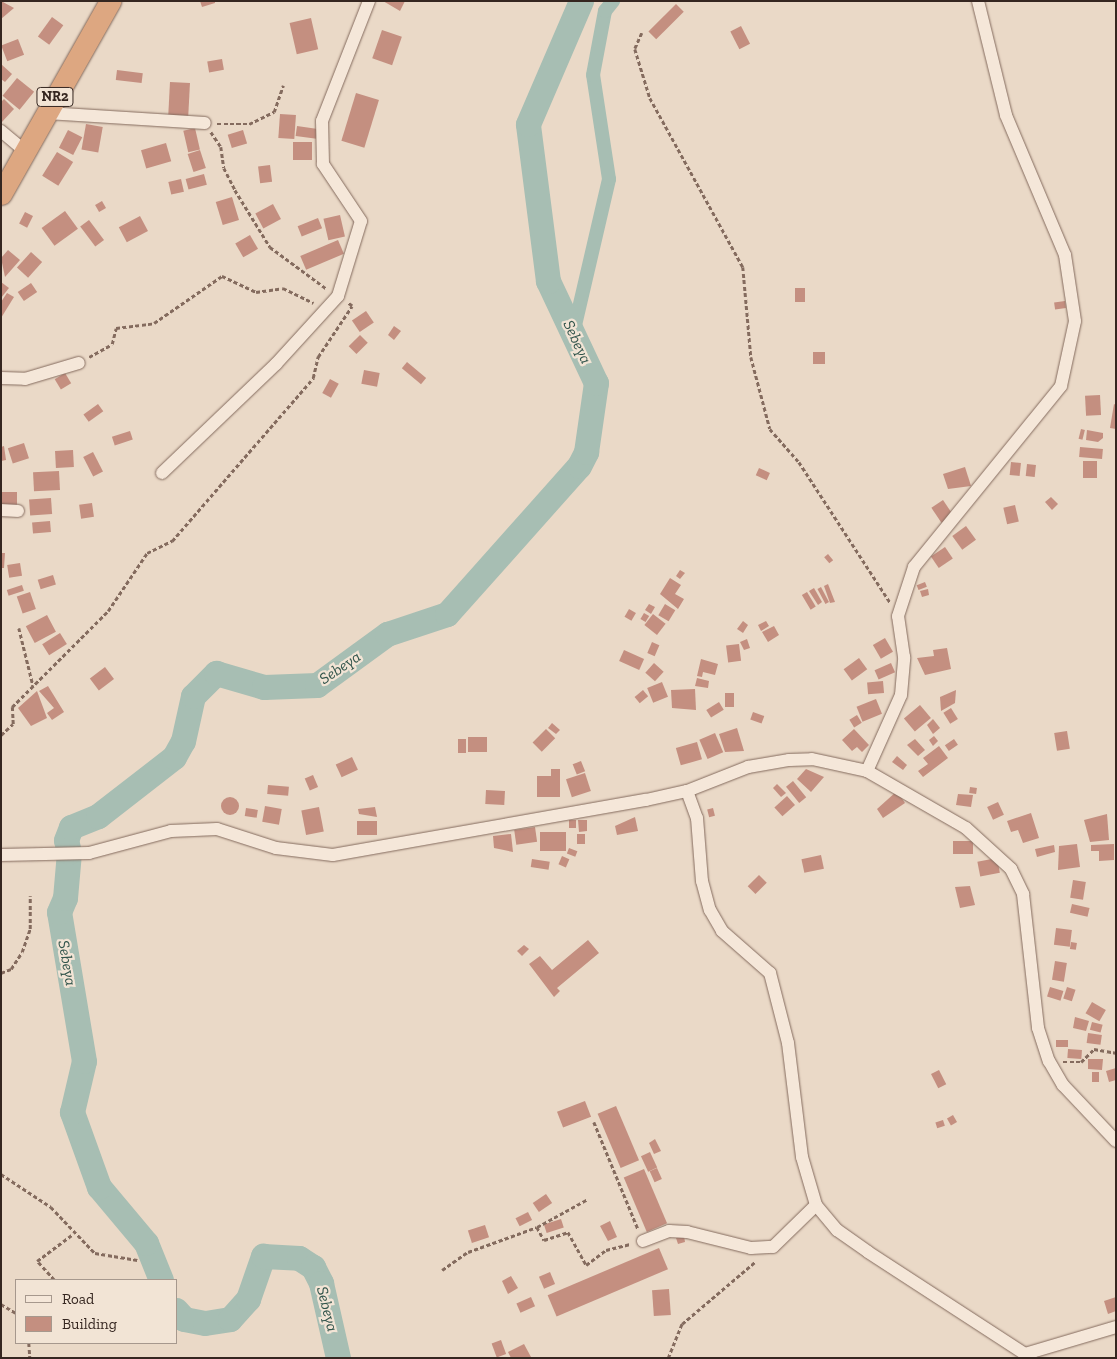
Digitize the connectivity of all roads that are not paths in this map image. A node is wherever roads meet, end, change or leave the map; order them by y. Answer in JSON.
{"nodes":[{"id":1,"x":110,"y":1,"type":"edge"},
{"id":2,"x":369,"y":1,"type":"edge"},
{"id":3,"x":978,"y":1,"type":"edge"},
{"id":4,"x":47,"y":113,"type":"junction"},
{"id":5,"x":205,"y":123,"type":"road end"},
{"id":6,"x":1,"y":131,"type":"edge"},
{"id":7,"x":25,"y":151,"type":"junction"},
{"id":8,"x":1,"y":194,"type":"edge"},
{"id":9,"x":79,"y":363,"type":"road end"},
{"id":10,"x":1,"y":378,"type":"edge"},
{"id":11,"x":162,"y":473,"type":"dead end"},
{"id":12,"x":1,"y":510,"type":"edge"},
{"id":13,"x":18,"y":511,"type":"dead end"},
{"id":14,"x":866,"y":770,"type":"junction"},
{"id":15,"x":687,"y":791,"type":"junction"},
{"id":16,"x":1,"y":855,"type":"edge"},
{"id":17,"x":1116,"y":1141,"type":"edge"},
{"id":18,"x":816,"y":1205,"type":"junction"},
{"id":19,"x":643,"y":1241,"type":"road end"},
{"id":20,"x":1116,"y":1327,"type":"edge"},
{"id":21,"x":1028,"y":1356,"type":"edge"}],
"edges":[{"from":1,"to":4,"type":"highway","number":"NR2"},
{"from":2,"to":11,"type":"street"},
{"from":3,"to":14,"type":"street"},
{"from":4,"to":5,"type":"street"},
{"from":4,"to":7,"type":"highway","number":"NR2"},
{"from":6,"to":7,"type":"street"},
{"from":7,"to":8,"type":"highway","number":"NR2"},
{"from":9,"to":10,"type":"street"},
{"from":12,"to":13,"type":"street"},
{"from":14,"to":15,"type":"street"},
{"from":14,"to":17,"type":"street"},
{"from":15,"to":16,"type":"street"},
{"from":15,"to":18,"type":"street"},
{"from":18,"to":19,"type":"street"},
{"from":18,"to":21,"type":"street"},
{"from":20,"to":21,"type":"street"}]}
